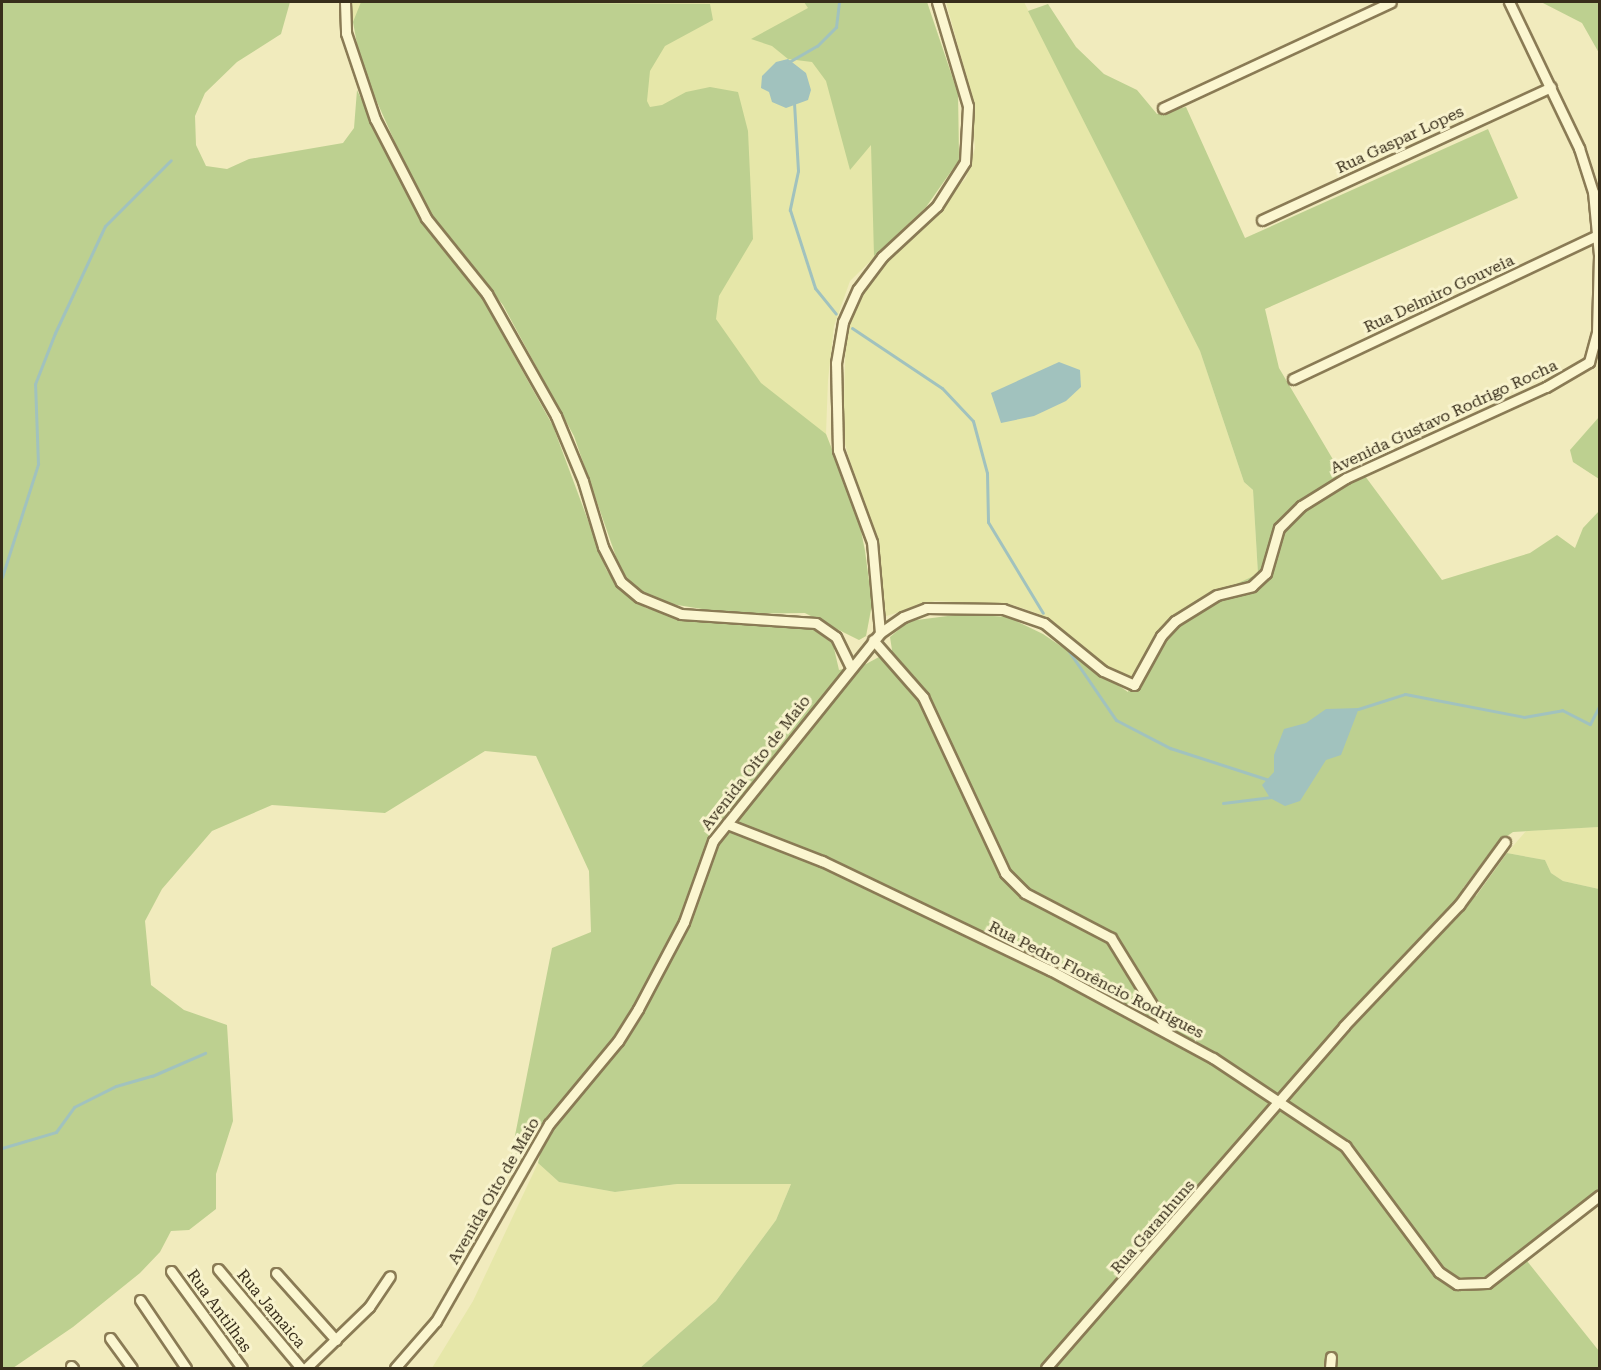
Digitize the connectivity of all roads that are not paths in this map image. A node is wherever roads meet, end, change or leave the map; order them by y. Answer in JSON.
{"nodes":[{"id":1,"x":345,"y":2,"type":"edge"},
{"id":2,"x":937,"y":2,"type":"edge"},
{"id":3,"x":1391,"y":2,"type":"edge"},
{"id":4,"x":1509,"y":2,"type":"edge"},
{"id":5,"x":1551,"y":87,"type":"junction"},
{"id":6,"x":1163,"y":108,"type":"dead end"},
{"id":7,"x":1262,"y":220,"type":"dead end"},
{"id":8,"x":1598,"y":235,"type":"junction"},
{"id":9,"x":1293,"y":379,"type":"dead end"},
{"id":10,"x":880,"y":633,"type":"junction"},
{"id":11,"x":873,"y":640,"type":"junction"},
{"id":12,"x":850,"y":666,"type":"junction"},
{"id":13,"x":727,"y":824,"type":"junction"},
{"id":14,"x":1505,"y":842,"type":"dead end"},
{"id":15,"x":1167,"y":1029,"type":"junction"},
{"id":16,"x":1279,"y":1102,"type":"junction"},
{"id":17,"x":1599,"y":1195,"type":"edge"},
{"id":18,"x":218,"y":1269,"type":"dead end"},
{"id":19,"x":171,"y":1271,"type":"dead end"},
{"id":20,"x":276,"y":1273,"type":"dead end"},
{"id":21,"x":390,"y":1276,"type":"dead end"},
{"id":22,"x":140,"y":1300,"type":"dead end"},
{"id":23,"x":110,"y":1338,"type":"dead end"},
{"id":24,"x":336,"y":1340,"type":"junction"},
{"id":25,"x":1331,"y":1357,"type":"dead end"},
{"id":26,"x":132,"y":1368,"type":"edge"},
{"id":27,"x":186,"y":1368,"type":"edge"},
{"id":28,"x":242,"y":1368,"type":"edge"},
{"id":29,"x":301,"y":1368,"type":"edge"},
{"id":30,"x":306,"y":1368,"type":"edge"},
{"id":31,"x":395,"y":1368,"type":"edge"},
{"id":32,"x":1046,"y":1368,"type":"edge"},
{"id":33,"x":1330,"y":1368,"type":"edge"}],
"edges":[{"from":1,"to":12,"type":"street"},
{"from":2,"to":10,"type":"street"},
{"from":3,"to":6,"type":"street"},
{"from":4,"to":5,"type":"street","name":"Avenida Gustavo Rodrigo Rocha"},
{"from":5,"to":7,"type":"street","name":"Rua Gaspar Lopes"},
{"from":5,"to":8,"type":"street","name":"Avenida Gustavo Rodrigo Rocha"},
{"from":8,"to":9,"type":"street","name":"Rua Delmiro Gouveia"},
{"from":8,"to":10,"type":"street","name":"Avenida Gustavo Rodrigo Rocha"},
{"from":10,"to":11,"type":"street","name":"Avenida Gustavo Rodrigo Rocha"},
{"from":11,"to":12,"type":"street","name":"Avenida Oito de Maio"},
{"from":11,"to":15,"type":"street"},
{"from":12,"to":13,"type":"street","name":"Avenida Oito de Maio"},
{"from":13,"to":15,"type":"street","name":"Rua Pedro Florêncio Rodrigues"},
{"from":13,"to":31,"type":"street","name":"Avenida Oito de Maio"},
{"from":14,"to":16,"type":"street","name":"Rua Garanhuns"},
{"from":15,"to":16,"type":"street","name":"Rua Pedro Florêncio Rodrigues"},
{"from":16,"to":17,"type":"street","name":"Rua Pedro Florêncio Rodrigues"},
{"from":16,"to":32,"type":"street","name":"Rua Garanhuns"},
{"from":18,"to":29,"type":"street","name":"Rua Jamaica"},
{"from":19,"to":28,"type":"street","name":"Rua Antilhas"},
{"from":20,"to":24,"type":"street"},
{"from":21,"to":24,"type":"street"},
{"from":22,"to":27,"type":"street"},
{"from":23,"to":26,"type":"street"},
{"from":24,"to":30,"type":"street"},
{"from":25,"to":33,"type":"street"}]}
